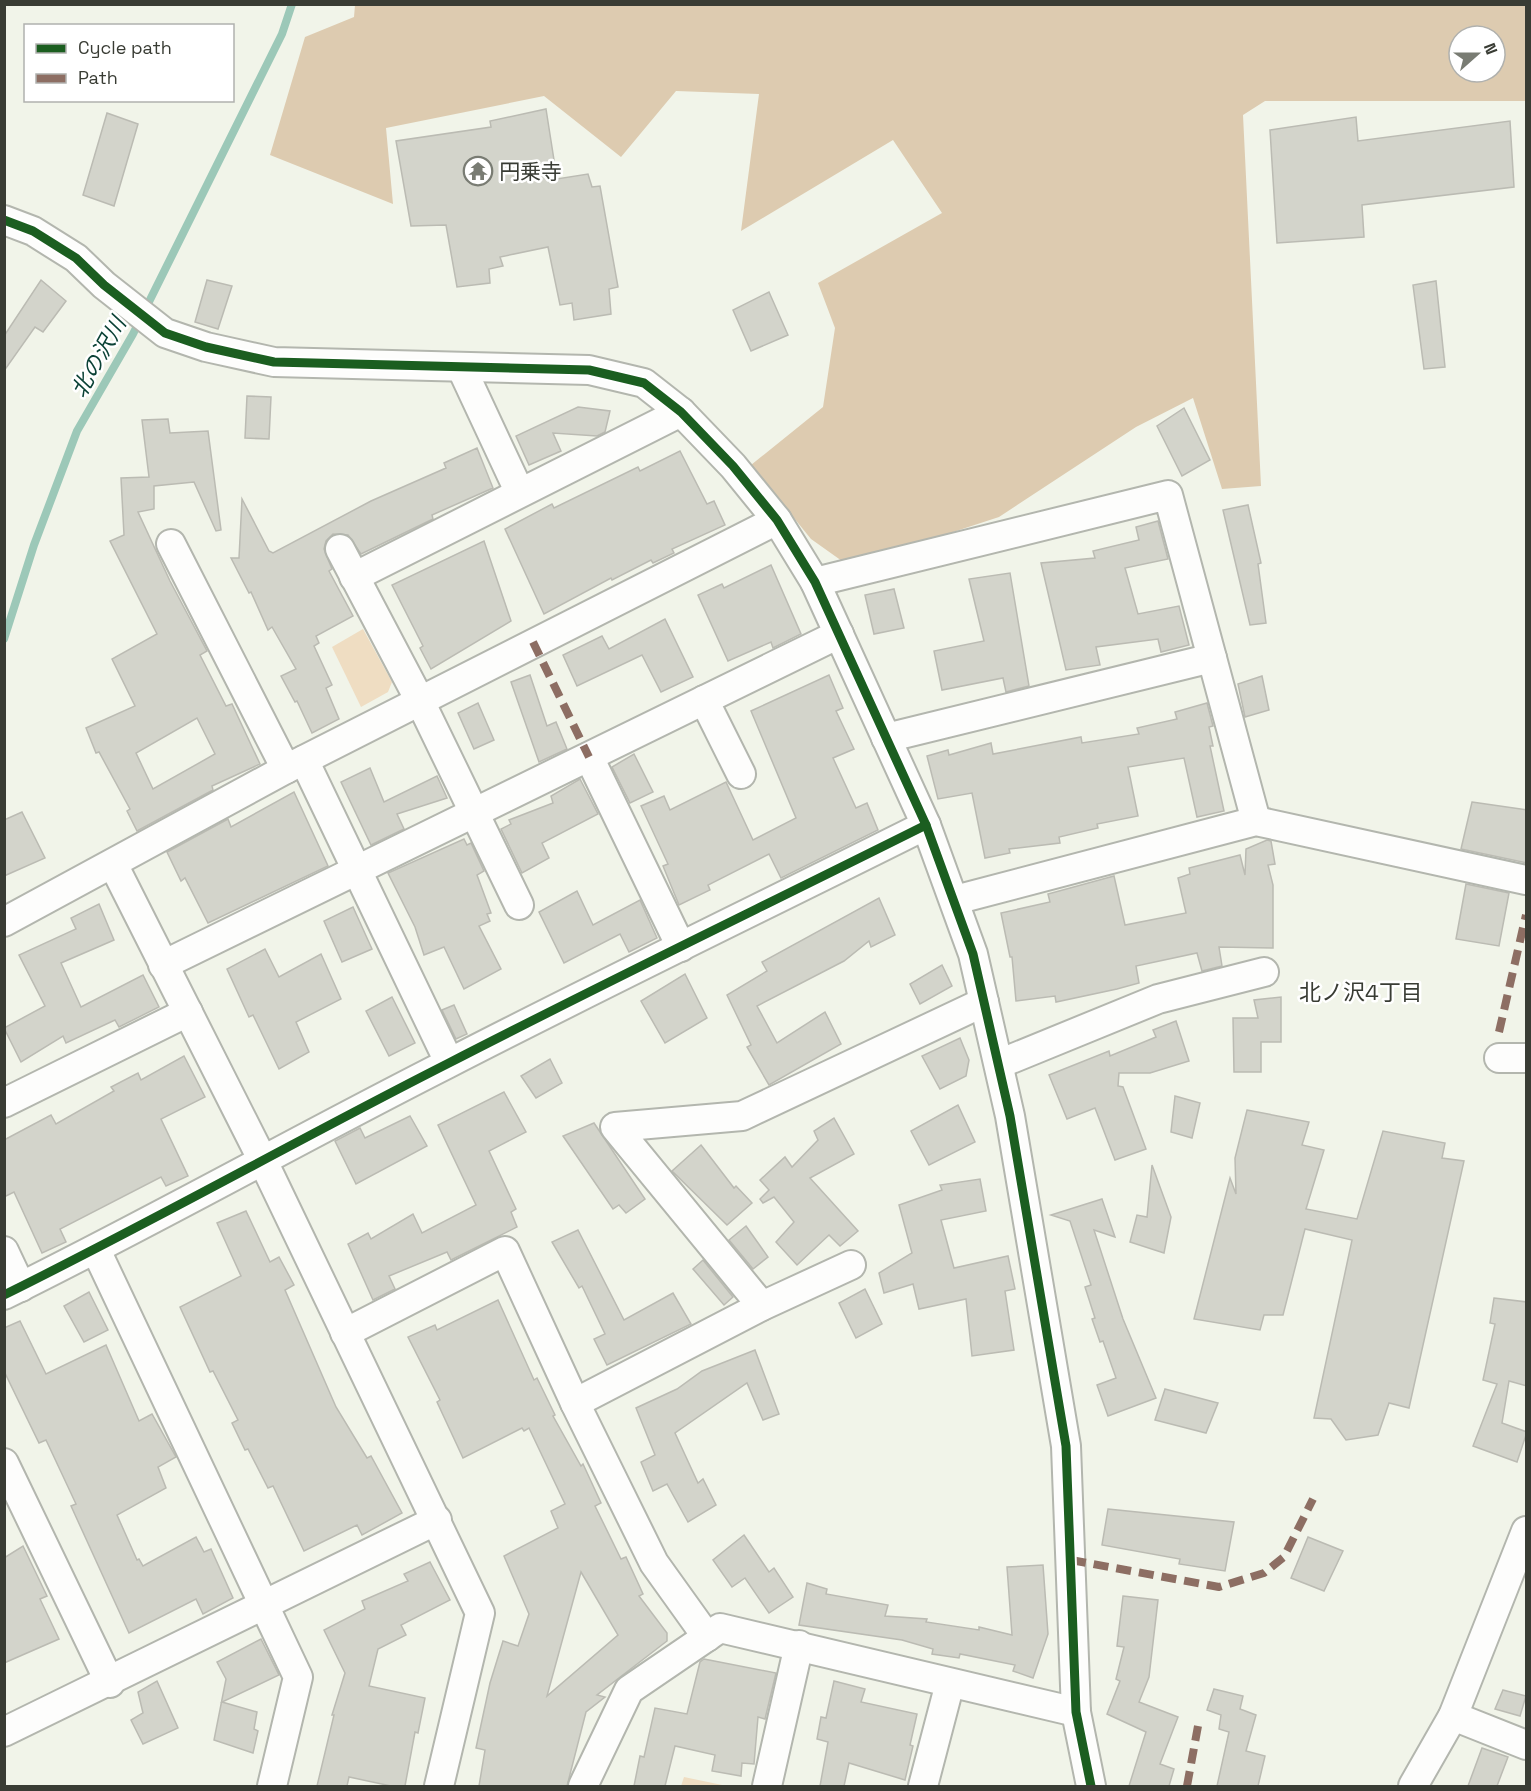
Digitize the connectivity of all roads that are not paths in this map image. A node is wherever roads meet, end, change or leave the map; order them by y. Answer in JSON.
{"nodes":[{"id":1,"x":4,"y":220,"type":"edge"},
{"id":2,"x":462,"y":369,"type":"junction"},
{"id":3,"x":681,"y":412,"type":"junction"},
{"id":4,"x":519,"y":491,"type":"junction"},
{"id":5,"x":777,"y":520,"type":"junction"},
{"id":6,"x":171,"y":544,"type":"dead end"},
{"id":7,"x":340,"y":549,"type":"dead end"},
{"id":8,"x":354,"y":577,"type":"junction"},
{"id":9,"x":815,"y":582,"type":"junction"},
{"id":10,"x":839,"y":634,"type":"junction"},
{"id":11,"x":1212,"y":658,"type":"junction"},
{"id":12,"x":419,"y":699,"type":"junction"},
{"id":13,"x":704,"y":700,"type":"junction"},
{"id":14,"x":886,"y":738,"type":"junction"},
{"id":15,"x":589,"y":757,"type":"junction"},
{"id":16,"x":295,"y":764,"type":"junction"},
{"id":17,"x":741,"y":774,"type":"dead end"},
{"id":18,"x":475,"y":813,"type":"junction"},
{"id":19,"x":1256,"y":821,"type":"junction"},
{"id":20,"x":926,"y":825,"type":"junction"},
{"id":21,"x":113,"y":864,"type":"junction"},
{"id":22,"x":358,"y":871,"type":"junction"},
{"id":23,"x":1527,"y":880,"type":"edge"},
{"id":24,"x":955,"y":900,"type":"junction"},
{"id":25,"x":519,"y":905,"type":"dead end"},
{"id":26,"x":4,"y":922,"type":"edge"},
{"id":27,"x":681,"y":947,"type":"junction"},
{"id":28,"x":163,"y":966,"type":"junction"},
{"id":29,"x":1264,"y":972,"type":"dead end"},
{"id":30,"x":984,"y":1002,"type":"junction"},
{"id":31,"x":188,"y":1012,"type":"junction"},
{"id":32,"x":449,"y":1062,"type":"junction"},
{"id":33,"x":999,"y":1064,"type":"junction"},
{"id":34,"x":4,"y":1103,"type":"edge"},
{"id":35,"x":262,"y":1159,"type":"junction"},
{"id":36,"x":96,"y":1250,"type":"junction"},
{"id":37,"x":4,"y":1251,"type":"edge"},
{"id":38,"x":851,"y":1265,"type":"dead end"},
{"id":39,"x":13,"y":1291,"type":"edge"},
{"id":40,"x":762,"y":1306,"type":"junction"},
{"id":41,"x":345,"y":1333,"type":"junction"},
{"id":42,"x":575,"y":1402,"type":"junction"},
{"id":43,"x":4,"y":1463,"type":"edge"},
{"id":44,"x":437,"y":1521,"type":"junction"},
{"id":45,"x":1527,"y":1531,"type":"edge"},
{"id":46,"x":267,"y":1606,"type":"junction"},
{"id":47,"x":706,"y":1637,"type":"junction"},
{"id":48,"x":800,"y":1645,"type":"junction"},
{"id":49,"x":110,"y":1683,"type":"junction"},
{"id":50,"x":950,"y":1683,"type":"junction"},
{"id":51,"x":1076,"y":1712,"type":"junction"},
{"id":52,"x":1453,"y":1716,"type":"junction"},
{"id":53,"x":4,"y":1732,"type":"edge"},
{"id":54,"x":1527,"y":1745,"type":"edge"},
{"id":55,"x":272,"y":1786,"type":"edge"},
{"id":56,"x":439,"y":1786,"type":"edge"},
{"id":57,"x":583,"y":1786,"type":"edge"},
{"id":58,"x":767,"y":1786,"type":"edge"},
{"id":59,"x":923,"y":1786,"type":"edge"},
{"id":60,"x":1091,"y":1786,"type":"edge"},
{"id":61,"x":1413,"y":1786,"type":"edge"}],
"edges":[{"from":1,"to":2,"type":"street"},
{"from":2,"to":3,"type":"street"},
{"from":2,"to":4,"type":"street"},
{"from":3,"to":4,"type":"street"},
{"from":3,"to":5,"type":"street"},
{"from":4,"to":8,"type":"street"},
{"from":5,"to":9,"type":"street"},
{"from":5,"to":12,"type":"street"},
{"from":6,"to":16,"type":"street"},
{"from":7,"to":8,"type":"street"},
{"from":8,"to":12,"type":"street"},
{"from":9,"to":10,"type":"street"},
{"from":9,"to":11,"type":"street"},
{"from":10,"to":13,"type":"street"},
{"from":10,"to":14,"type":"street"},
{"from":11,"to":14,"type":"street"},
{"from":11,"to":19,"type":"street"},
{"from":12,"to":16,"type":"street"},
{"from":12,"to":18,"type":"street"},
{"from":13,"to":15,"type":"street"},
{"from":13,"to":17,"type":"street"},
{"from":14,"to":20,"type":"street"},
{"from":15,"to":18,"type":"street"},
{"from":15,"to":27,"type":"street"},
{"from":16,"to":21,"type":"street"},
{"from":16,"to":22,"type":"street"},
{"from":18,"to":22,"type":"street"},
{"from":18,"to":25,"type":"street"},
{"from":19,"to":23,"type":"street"},
{"from":19,"to":24,"type":"street"},
{"from":20,"to":24,"type":"street"},
{"from":20,"to":27,"type":"street"},
{"from":21,"to":26,"type":"street"},
{"from":21,"to":28,"type":"street"},
{"from":22,"to":28,"type":"street"},
{"from":22,"to":32,"type":"street"},
{"from":24,"to":30,"type":"street"},
{"from":27,"to":32,"type":"street"},
{"from":28,"to":31,"type":"street"},
{"from":29,"to":33,"type":"street"},
{"from":30,"to":33,"type":"street"},
{"from":30,"to":40,"type":"street"},
{"from":31,"to":34,"type":"street"},
{"from":31,"to":35,"type":"street"},
{"from":32,"to":35,"type":"street"},
{"from":33,"to":51,"type":"street"},
{"from":35,"to":36,"type":"street"},
{"from":35,"to":41,"type":"street"},
{"from":36,"to":39,"type":"street"},
{"from":36,"to":46,"type":"street"},
{"from":37,"to":39,"type":"street"},
{"from":38,"to":40,"type":"street"},
{"from":40,"to":42,"type":"street"},
{"from":41,"to":42,"type":"street"},
{"from":41,"to":44,"type":"street"},
{"from":42,"to":47,"type":"street"},
{"from":43,"to":49,"type":"street"},
{"from":44,"to":46,"type":"street"},
{"from":44,"to":56,"type":"street"},
{"from":45,"to":52,"type":"street"},
{"from":46,"to":49,"type":"street"},
{"from":46,"to":55,"type":"street"},
{"from":47,"to":48,"type":"street"},
{"from":47,"to":57,"type":"street"},
{"from":48,"to":50,"type":"street"},
{"from":48,"to":58,"type":"street"},
{"from":49,"to":53,"type":"street"},
{"from":50,"to":51,"type":"street"},
{"from":50,"to":59,"type":"street"},
{"from":51,"to":60,"type":"street"},
{"from":52,"to":54,"type":"street"},
{"from":52,"to":61,"type":"street"}]}
